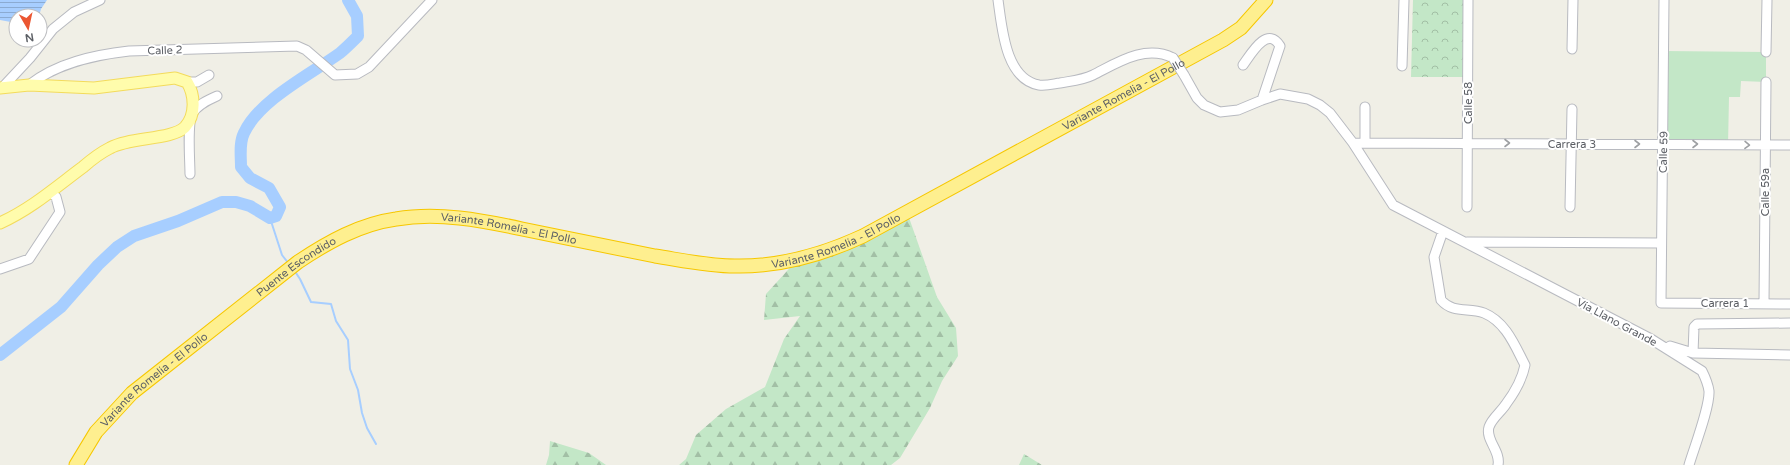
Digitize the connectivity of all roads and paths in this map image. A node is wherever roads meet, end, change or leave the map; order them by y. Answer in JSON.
{"nodes":[{"id":1,"x":100,"y":0,"type":"edge"},
{"id":2,"x":432,"y":0,"type":"edge"},
{"id":3,"x":998,"y":0,"type":"edge"},
{"id":4,"x":1266,"y":0,"type":"edge"},
{"id":5,"x":1404,"y":0,"type":"edge"},
{"id":6,"x":1468,"y":0,"type":"edge"},
{"id":7,"x":1573,"y":0,"type":"edge"},
{"id":8,"x":1664,"y":0,"type":"edge"},
{"id":9,"x":1767,"y":0,"type":"edge"},
{"id":10,"x":1572,"y":49,"type":"dead end"},
{"id":11,"x":1766,"y":52,"type":"dead end"},
{"id":12,"x":1243,"y":65,"type":"dead end"},
{"id":13,"x":1402,"y":66,"type":"dead end"},
{"id":14,"x":210,"y":75,"type":"dead end"},
{"id":15,"x":187,"y":82,"type":"junction"},
{"id":16,"x":1766,"y":82,"type":"dead end"},
{"id":17,"x":29,"y":85,"type":"junction"},
{"id":18,"x":1,"y":88,"type":"edge"},
{"id":19,"x":217,"y":96,"type":"dead end"},
{"id":20,"x":1262,"y":100,"type":"junction"},
{"id":21,"x":1365,"y":107,"type":"dead end"},
{"id":22,"x":1572,"y":109,"type":"dead end"},
{"id":23,"x":192,"y":115,"type":"junction"},
{"id":24,"x":1353,"y":142,"type":"junction"},
{"id":25,"x":1365,"y":143,"type":"junction"},
{"id":26,"x":1468,"y":143,"type":"junction"},
{"id":27,"x":1571,"y":144,"type":"junction"},
{"id":28,"x":1663,"y":144,"type":"junction"},
{"id":29,"x":1766,"y":145,"type":"junction"},
{"id":30,"x":1790,"y":145,"type":"edge"},
{"id":31,"x":190,"y":174,"type":"dead end"},
{"id":32,"x":50,"y":192,"type":"junction"},
{"id":33,"x":1468,"y":207,"type":"dead end"},
{"id":34,"x":1570,"y":207,"type":"dead end"},
{"id":35,"x":0,"y":223,"type":"edge"},
{"id":36,"x":1443,"y":231,"type":"junction"},
{"id":37,"x":351,"y":232,"type":"joint"},
{"id":38,"x":1464,"y":242,"type":"junction"},
{"id":39,"x":1661,"y":243,"type":"junction"},
{"id":40,"x":0,"y":269,"type":"edge"},
{"id":41,"x":1661,"y":303,"type":"joint"},
{"id":42,"x":1764,"y":303,"type":"junction"},
{"id":43,"x":1790,"y":304,"type":"edge"},
{"id":44,"x":244,"y":305,"type":"joint"},
{"id":45,"x":1790,"y":323,"type":"edge"},
{"id":46,"x":1651,"y":339,"type":"junction"},
{"id":47,"x":1693,"y":353,"type":"junction"},
{"id":48,"x":1790,"y":355,"type":"edge"},
{"id":49,"x":76,"y":465,"type":"edge"},
{"id":50,"x":1498,"y":465,"type":"edge"},
{"id":51,"x":1690,"y":465,"type":"edge"}],
"edges":[{"from":1,"to":18,"type":"street"},
{"from":2,"to":17,"type":"street","name":"Calle 2"},
{"from":3,"to":20,"type":"street","name":"Vía Llano Grande","bridge":true},
{"from":4,"to":37,"type":"highway","name":"Variante Romelia - El Pollo"},
{"from":5,"to":13,"type":"street"},
{"from":6,"to":26,"type":"street","name":"Calle 58"},
{"from":7,"to":10,"type":"street"},
{"from":8,"to":28,"type":"street","name":"Calle 59"},
{"from":9,"to":11,"type":"street"},
{"from":12,"to":20,"type":"street"},
{"from":14,"to":15,"type":"street"},
{"from":15,"to":17,"type":"main road"},
{"from":15,"to":23,"type":"main road"},
{"from":16,"to":29,"type":"street","name":"Calle 59a"},
{"from":17,"to":18,"type":"main road"},
{"from":19,"to":23,"type":"street"},
{"from":20,"to":24,"type":"street","name":"Vía Llano Grande"},
{"from":21,"to":25,"type":"street"},
{"from":22,"to":27,"type":"street"},
{"from":23,"to":31,"type":"street"},
{"from":23,"to":32,"type":"main road"},
{"from":24,"to":25,"type":"street","name":"Carrera 3"},
{"from":24,"to":36,"type":"street","name":"Vía Llano Grande"},
{"from":25,"to":26,"type":"street","name":"Carrera 3"},
{"from":26,"to":27,"type":"street","name":"Carrera 3","one_way":true},
{"from":26,"to":33,"type":"street","name":"Calle 58"},
{"from":27,"to":28,"type":"street","name":"Carrera 3","one_way":true},
{"from":27,"to":34,"type":"street"},
{"from":28,"to":29,"type":"street","name":"Carrera 3","one_way":true},
{"from":28,"to":39,"type":"street","name":"Calle 59"},
{"from":29,"to":30,"type":"street","name":"Carrera 3"},
{"from":29,"to":42,"type":"street","name":"Calle 59a"},
{"from":32,"to":35,"type":"main road"},
{"from":32,"to":40,"type":"street"},
{"from":36,"to":38,"type":"street","name":"Vía Llano Grande"},
{"from":36,"to":50,"type":"street"},
{"from":37,"to":44,"type":"highway","name":"Puente Escondido"},
{"from":38,"to":39,"type":"street"},
{"from":38,"to":46,"type":"street","name":"Vía Llano Grande"},
{"from":39,"to":41,"type":"street","name":"Calle 59"},
{"from":41,"to":42,"type":"street","name":"Carrera 1"},
{"from":42,"to":43,"type":"street","name":"Carrera 1"},
{"from":44,"to":49,"type":"highway","name":"Variante Romelia - El Pollo"},
{"from":45,"to":47,"type":"street"},
{"from":46,"to":47,"type":"street"},
{"from":46,"to":51,"type":"street","name":"Vía Llano Grande"},
{"from":47,"to":48,"type":"street"}]}
